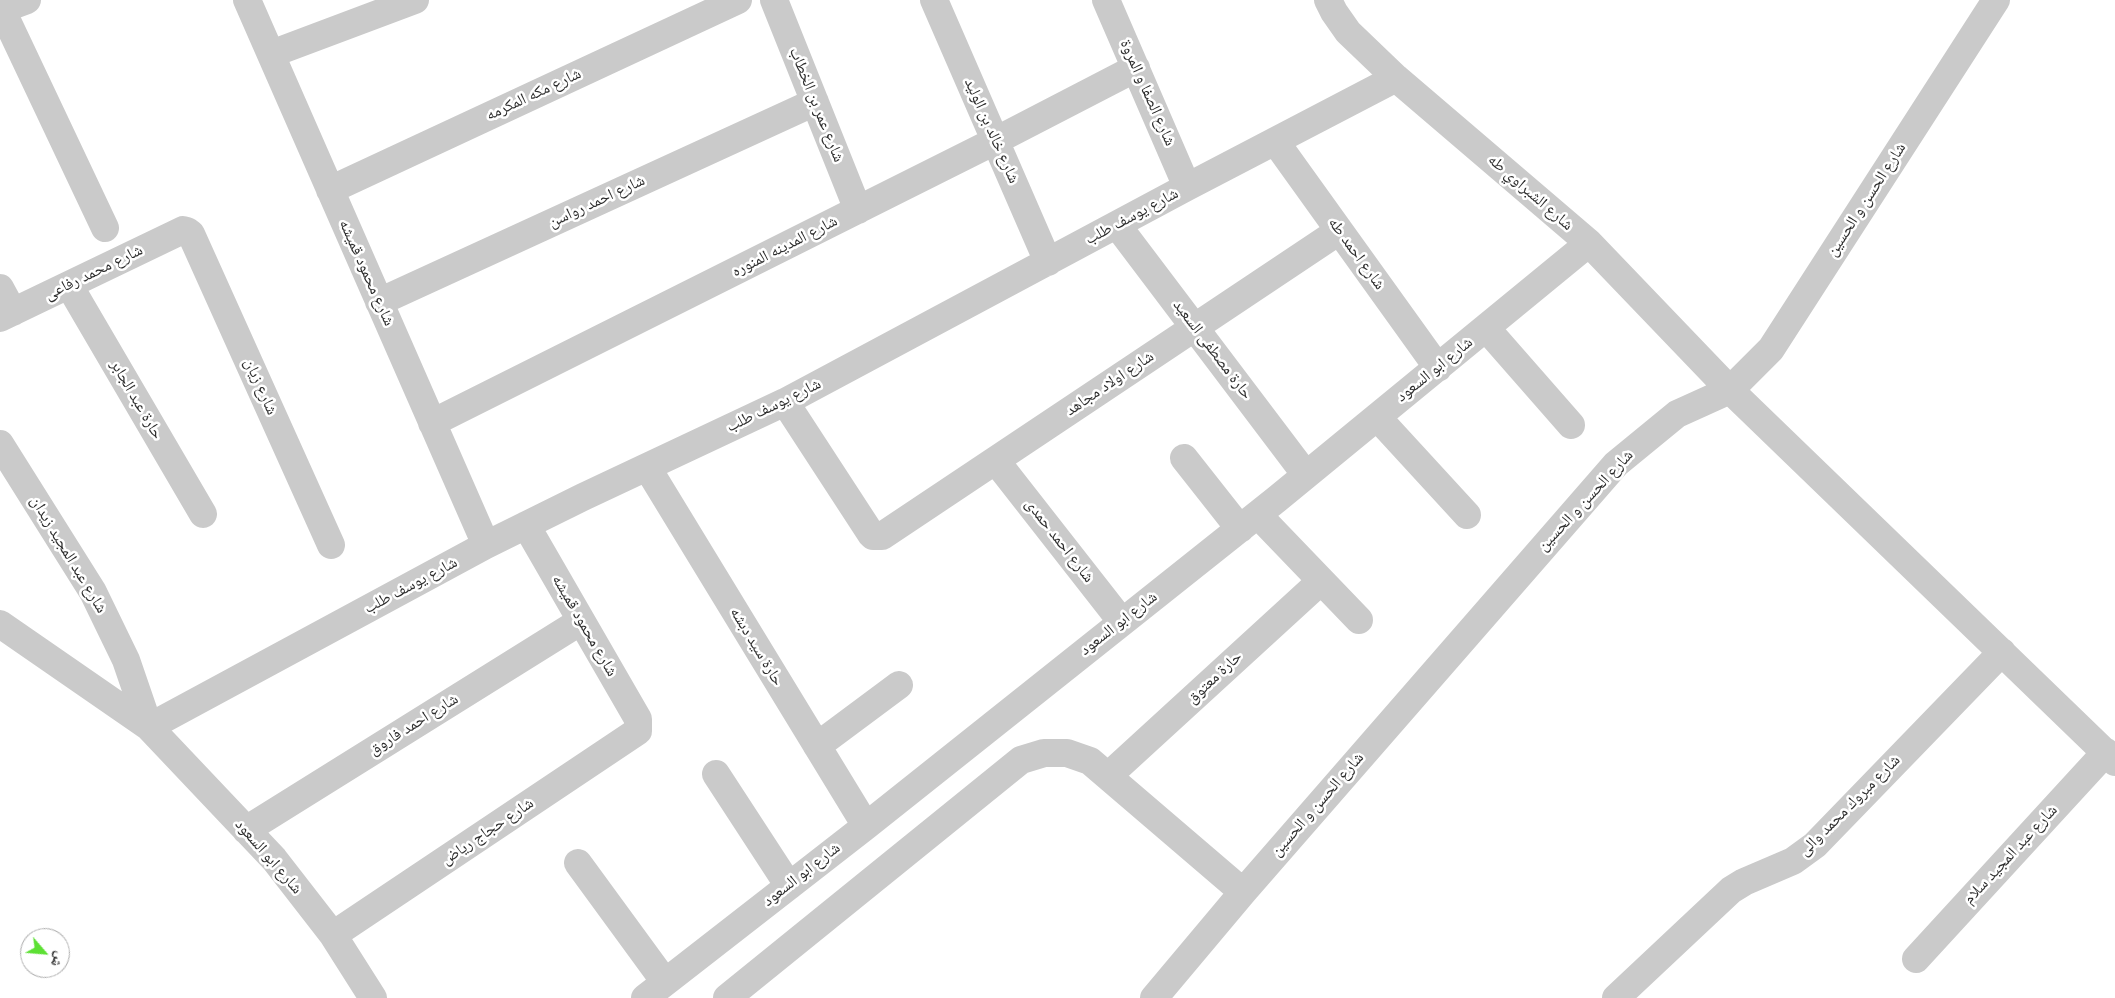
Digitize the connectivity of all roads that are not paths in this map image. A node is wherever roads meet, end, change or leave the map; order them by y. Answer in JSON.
{"nodes":[{"id":1,"x":27,"y":0,"type":"edge"},
{"id":2,"x":247,"y":0,"type":"edge"},
{"id":3,"x":415,"y":0,"type":"edge"},
{"id":4,"x":738,"y":0,"type":"edge"},
{"id":5,"x":774,"y":0,"type":"edge"},
{"id":6,"x":934,"y":0,"type":"edge"},
{"id":7,"x":1106,"y":0,"type":"edge"},
{"id":8,"x":1328,"y":0,"type":"edge"},
{"id":9,"x":1996,"y":0,"type":"edge"},
{"id":10,"x":0,"y":8,"type":"edge"},
{"id":11,"x":271,"y":54,"type":"junction"},
{"id":12,"x":1136,"y":68,"type":"junction"},
{"id":13,"x":1396,"y":78,"type":"junction"},
{"id":14,"x":815,"y":102,"type":"junction"},
{"id":15,"x":996,"y":141,"type":"junction"},
{"id":16,"x":1275,"y":141,"type":"junction"},
{"id":17,"x":1188,"y":186,"type":"junction"},
{"id":18,"x":330,"y":190,"type":"junction"},
{"id":19,"x":858,"y":210,"type":"junction"},
{"id":20,"x":1117,"y":225,"type":"junction"},
{"id":21,"x":105,"y":228,"type":"dead end"},
{"id":22,"x":188,"y":230,"type":"joint"},
{"id":23,"x":1340,"y":231,"type":"junction"},
{"id":24,"x":1589,"y":243,"type":"junction"},
{"id":25,"x":1048,"y":262,"type":"junction"},
{"id":26,"x":69,"y":286,"type":"junction"},
{"id":27,"x":0,"y":288,"type":"edge"},
{"id":28,"x":379,"y":302,"type":"junction"},
{"id":29,"x":6,"y":315,"type":"edge"},
{"id":30,"x":1194,"y":328,"type":"junction"},
{"id":31,"x":1486,"y":328,"type":"junction"},
{"id":32,"x":1438,"y":368,"type":"junction"},
{"id":33,"x":1730,"y":390,"type":"junction"},
{"id":34,"x":785,"y":402,"type":"junction"},
{"id":35,"x":1377,"y":417,"type":"junction"},
{"id":36,"x":432,"y":423,"type":"junction"},
{"id":37,"x":1571,"y":425,"type":"dead end"},
{"id":38,"x":0,"y":444,"type":"edge"},
{"id":39,"x":1184,"y":458,"type":"dead end"},
{"id":40,"x":996,"y":461,"type":"junction"},
{"id":41,"x":647,"y":467,"type":"junction"},
{"id":42,"x":1306,"y":475,"type":"junction"},
{"id":43,"x":203,"y":514,"type":"dead end"},
{"id":44,"x":1467,"y":514,"type":"dead end"},
{"id":45,"x":1249,"y":522,"type":"junction"},
{"id":46,"x":526,"y":525,"type":"junction"},
{"id":47,"x":331,"y":545,"type":"dead end"},
{"id":48,"x":486,"y":545,"type":"junction"},
{"id":49,"x":1321,"y":581,"type":"junction"},
{"id":50,"x":1359,"y":620,"type":"dead end"},
{"id":51,"x":581,"y":621,"type":"junction"},
{"id":52,"x":1122,"y":622,"type":"junction"},
{"id":53,"x":0,"y":624,"type":"edge"},
{"id":54,"x":2002,"y":652,"type":"junction"},
{"id":55,"x":899,"y":686,"type":"dead end"},
{"id":56,"x":149,"y":727,"type":"junction"},
{"id":57,"x":639,"y":727,"type":"joint"},
{"id":58,"x":817,"y":746,"type":"junction"},
{"id":59,"x":2111,"y":757,"type":"edge"},
{"id":60,"x":716,"y":774,"type":"dead end"},
{"id":61,"x":1108,"y":776,"type":"junction"},
{"id":62,"x":866,"y":826,"type":"junction"},
{"id":63,"x":246,"y":830,"type":"junction"},
{"id":64,"x":578,"y":862,"type":"dead end"},
{"id":65,"x":789,"y":886,"type":"junction"},
{"id":66,"x":1243,"y":892,"type":"junction"},
{"id":67,"x":333,"y":935,"type":"junction"},
{"id":68,"x":1916,"y":958,"type":"dead end"},
{"id":69,"x":655,"y":990,"type":"edge"},
{"id":70,"x":373,"y":998,"type":"edge"},
{"id":71,"x":727,"y":998,"type":"edge"},
{"id":72,"x":1154,"y":998,"type":"edge"},
{"id":73,"x":1616,"y":998,"type":"edge"}],
"edges":[{"from":1,"to":10,"type":"street"},
{"from":2,"to":11,"type":"street","name":"شارع محمود قميشه"},
{"from":3,"to":11,"type":"street"},
{"from":4,"to":18,"type":"street","name":"شارع مكه المكرمه"},
{"from":5,"to":14,"type":"street","name":"شارع عمر بن الخطاب"},
{"from":6,"to":15,"type":"street","name":"شارع خالد بن الوليد"},
{"from":7,"to":12,"type":"street","name":"شارع الصفا و المروة"},
{"from":8,"to":13,"type":"street","name":"شارع الشبراوي طه"},
{"from":9,"to":33,"type":"street","name":"شارع الحسن و الحسين"},
{"from":10,"to":21,"type":"street"},
{"from":11,"to":18,"type":"street","name":"شارع محمود قميشه"},
{"from":12,"to":15,"type":"street","name":"شارع المدينه المنوره"},
{"from":12,"to":17,"type":"street","name":"شارع الصفا و المروة"},
{"from":13,"to":16,"type":"street","name":"شارع يوسف طلب"},
{"from":13,"to":24,"type":"street","name":"شارع الشبراوي طه"},
{"from":14,"to":19,"type":"street","name":"شارع عمر بن الخطاب"},
{"from":14,"to":28,"type":"street","name":"شارع احمد رواسن"},
{"from":15,"to":19,"type":"street","name":"شارع المدينه المنوره"},
{"from":15,"to":25,"type":"street","name":"شارع خالد بن الوليد"},
{"from":16,"to":17,"type":"street","name":"شارع يوسف طلب"},
{"from":16,"to":23,"type":"street","name":"شارع احمد طه"},
{"from":17,"to":20,"type":"street","name":"شارع يوسف طلب"},
{"from":18,"to":28,"type":"street","name":"شارع محمود قميشه"},
{"from":19,"to":36,"type":"street","name":"شارع المدينه المنوره"},
{"from":20,"to":25,"type":"street","name":"شارع يوسف طلب"},
{"from":20,"to":30,"type":"street","name":"حارة مصطفى السعيد"},
{"from":22,"to":26,"type":"street","name":"شارع محمد رفاعى"},
{"from":22,"to":47,"type":"street","name":"شارع زيان"},
{"from":23,"to":30,"type":"street","name":"شارع اولاد مجاهد"},
{"from":23,"to":32,"type":"street","name":"شارع احمد طه"},
{"from":24,"to":31,"type":"street","name":"شارع ابو السعود"},
{"from":24,"to":33,"type":"street","name":"شارع الشبراوي طه"},
{"from":25,"to":34,"type":"street","name":"شارع يوسف طلب"},
{"from":26,"to":29,"type":"street","name":"شارع محمد رفاعى"},
{"from":26,"to":43,"type":"street","name":"حارة عبد الجابر"},
{"from":27,"to":29,"type":"street"},
{"from":28,"to":36,"type":"street","name":"شارع محمود قميشه"},
{"from":30,"to":40,"type":"street","name":"شارع اولاد مجاهد"},
{"from":30,"to":42,"type":"street","name":"حارة مصطفى السعيد"},
{"from":31,"to":32,"type":"street","name":"شارع ابو السعود"},
{"from":31,"to":37,"type":"street"},
{"from":32,"to":35,"type":"street","name":"شارع ابو السعود"},
{"from":33,"to":54,"type":"street","name":"شارع الشبراوي طه"},
{"from":33,"to":66,"type":"street","name":"شارع الحسن و الحسين"},
{"from":34,"to":40,"type":"street","name":"شارع اولاد مجاهد"},
{"from":34,"to":41,"type":"street","name":"شارع يوسف طلب"},
{"from":35,"to":42,"type":"street","name":"شارع ابو السعود"},
{"from":35,"to":44,"type":"street"},
{"from":36,"to":48,"type":"street","name":"شارع محمود قميشه"},
{"from":38,"to":56,"type":"street","name":"شارع عبد المجيد زيدان"},
{"from":39,"to":45,"type":"street"},
{"from":40,"to":52,"type":"street","name":"شارع احمد حمدى"},
{"from":41,"to":46,"type":"street","name":"شارع يوسف طلب"},
{"from":41,"to":58,"type":"street","name":"حارة سيد دبشه"},
{"from":42,"to":45,"type":"street","name":"شارع ابو السعود"},
{"from":45,"to":49,"type":"street"},
{"from":45,"to":52,"type":"street","name":"شارع ابو السعود"},
{"from":46,"to":48,"type":"street","name":"شارع يوسف طلب"},
{"from":46,"to":51,"type":"street","name":"شارع محمود قميشه"},
{"from":48,"to":56,"type":"street","name":"شارع يوسف طلب"},
{"from":49,"to":50,"type":"street"},
{"from":49,"to":61,"type":"street","name":"حارة معتوق"},
{"from":51,"to":57,"type":"street","name":"شارع محمود قميشه"},
{"from":51,"to":63,"type":"street","name":"شارع احمد فاروق"},
{"from":52,"to":62,"type":"street","name":"شارع ابو السعود"},
{"from":53,"to":56,"type":"street"},
{"from":54,"to":59,"type":"street","name":"شارع الشبراوي طه"},
{"from":54,"to":73,"type":"street","name":"شارع مبروك محمد والى"},
{"from":55,"to":58,"type":"street"},
{"from":56,"to":63,"type":"street","name":"شارع ابو السعود"},
{"from":57,"to":67,"type":"street","name":"شارع حجاج رياض"},
{"from":58,"to":62,"type":"street","name":"حارة سيد دبشه"},
{"from":59,"to":68,"type":"street","name":"شارع عبد المجيد سلام"},
{"from":60,"to":65,"type":"street"},
{"from":61,"to":66,"type":"street"},
{"from":61,"to":71,"type":"street"},
{"from":62,"to":65,"type":"street","name":"شارع ابو السعود"},
{"from":63,"to":67,"type":"street","name":"شارع ابو السعود"},
{"from":64,"to":69,"type":"street"},
{"from":65,"to":69,"type":"street","name":"شارع ابو السعود"},
{"from":66,"to":72,"type":"street","name":"شارع الحسن و الحسين"},
{"from":67,"to":70,"type":"street","name":"شارع ابو السعود"}]}
